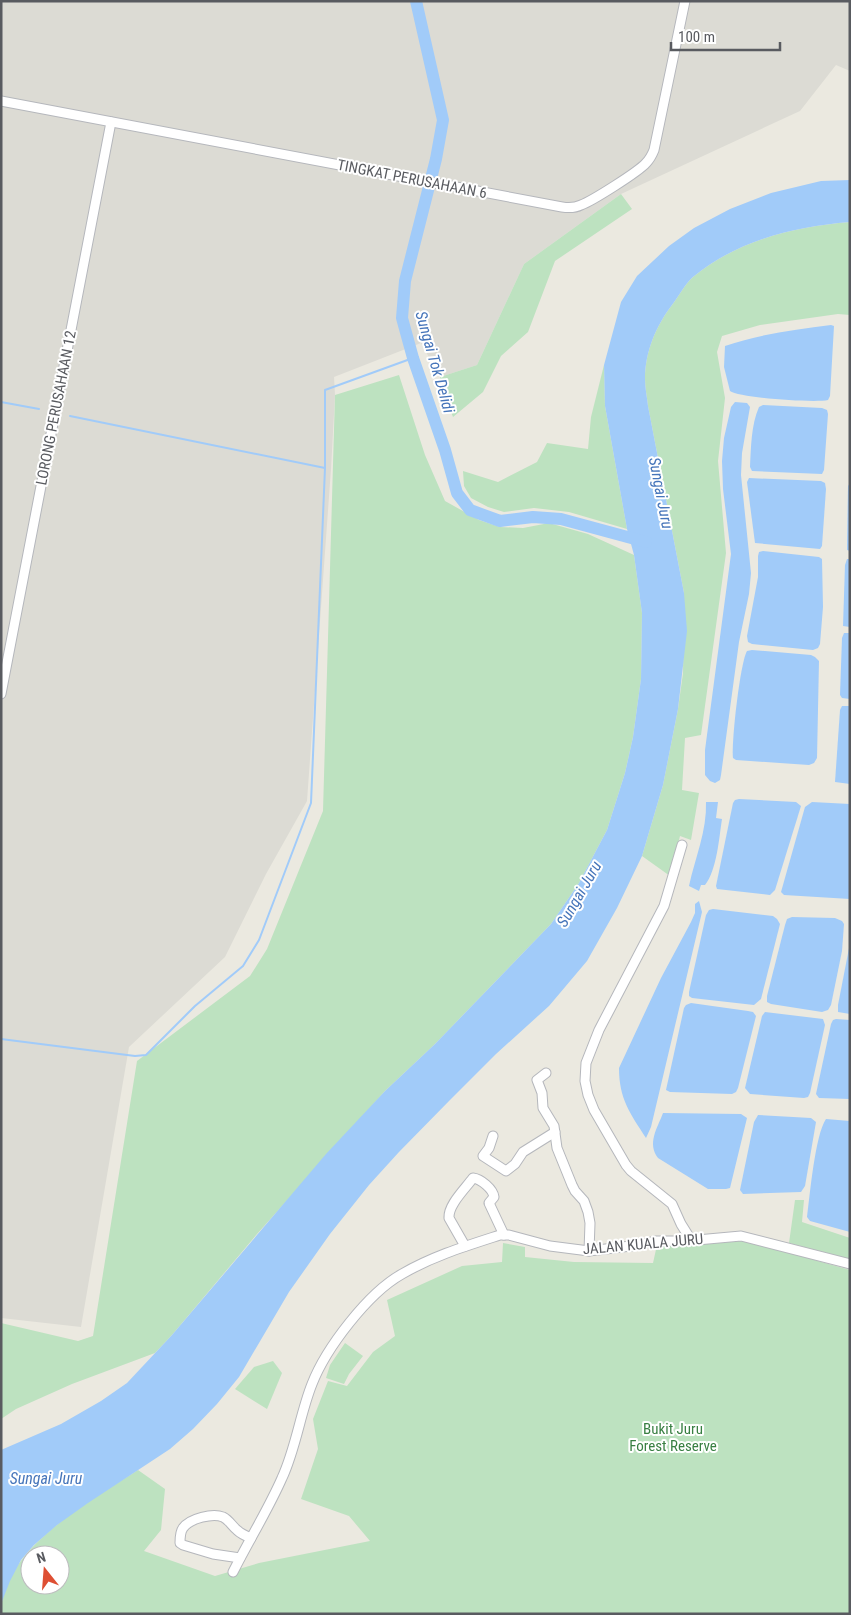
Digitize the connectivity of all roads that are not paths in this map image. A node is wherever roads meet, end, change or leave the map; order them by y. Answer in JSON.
{"nodes":[{"id":1,"x":685,"y":1,"type":"edge"},
{"id":2,"x":1,"y":101,"type":"edge"},
{"id":3,"x":111,"y":122,"type":"junction"},
{"id":4,"x":1,"y":694,"type":"edge"},
{"id":5,"x":682,"y":845,"type":"dead end"},
{"id":6,"x":546,"y":1072,"type":"dead end"},
{"id":7,"x":555,"y":1132,"type":"junction"},
{"id":8,"x":493,"y":1136,"type":"dead end"},
{"id":9,"x":504,"y":1234,"type":"junction"},
{"id":10,"x":691,"y":1240,"type":"junction"},
{"id":11,"x":465,"y":1246,"type":"junction"},
{"id":12,"x":589,"y":1251,"type":"junction"},
{"id":13,"x":850,"y":1264,"type":"edge"},
{"id":14,"x":250,"y":1538,"type":"junction"},
{"id":15,"x":240,"y":1558,"type":"junction"},
{"id":16,"x":233,"y":1572,"type":"dead end"}],
"edges":[{"from":1,"to":3,"type":"street","name":"TINGKAT PERUSAHAAN 6"},
{"from":2,"to":3,"type":"street","name":"TINGKAT PERUSAHAAN 6"},
{"from":3,"to":4,"type":"street","name":"LORONG PERUSAHAAN 12"},
{"from":5,"to":10,"type":"street"},
{"from":6,"to":7,"type":"street"},
{"from":7,"to":8,"type":"street"},
{"from":7,"to":12,"type":"street"},
{"from":9,"to":11,"type":"street"},
{"from":9,"to":11,"type":"street"},
{"from":9,"to":12,"type":"street","name":"JALAN KUALA JURU"},
{"from":10,"to":12,"type":"street","name":"JALAN KUALA JURU"},
{"from":10,"to":13,"type":"street","name":"JALAN KUALA JURU"},
{"from":11,"to":14,"type":"street"},
{"from":14,"to":15,"type":"street"},
{"from":14,"to":15,"type":"street"},
{"from":15,"to":16,"type":"street"}]}
